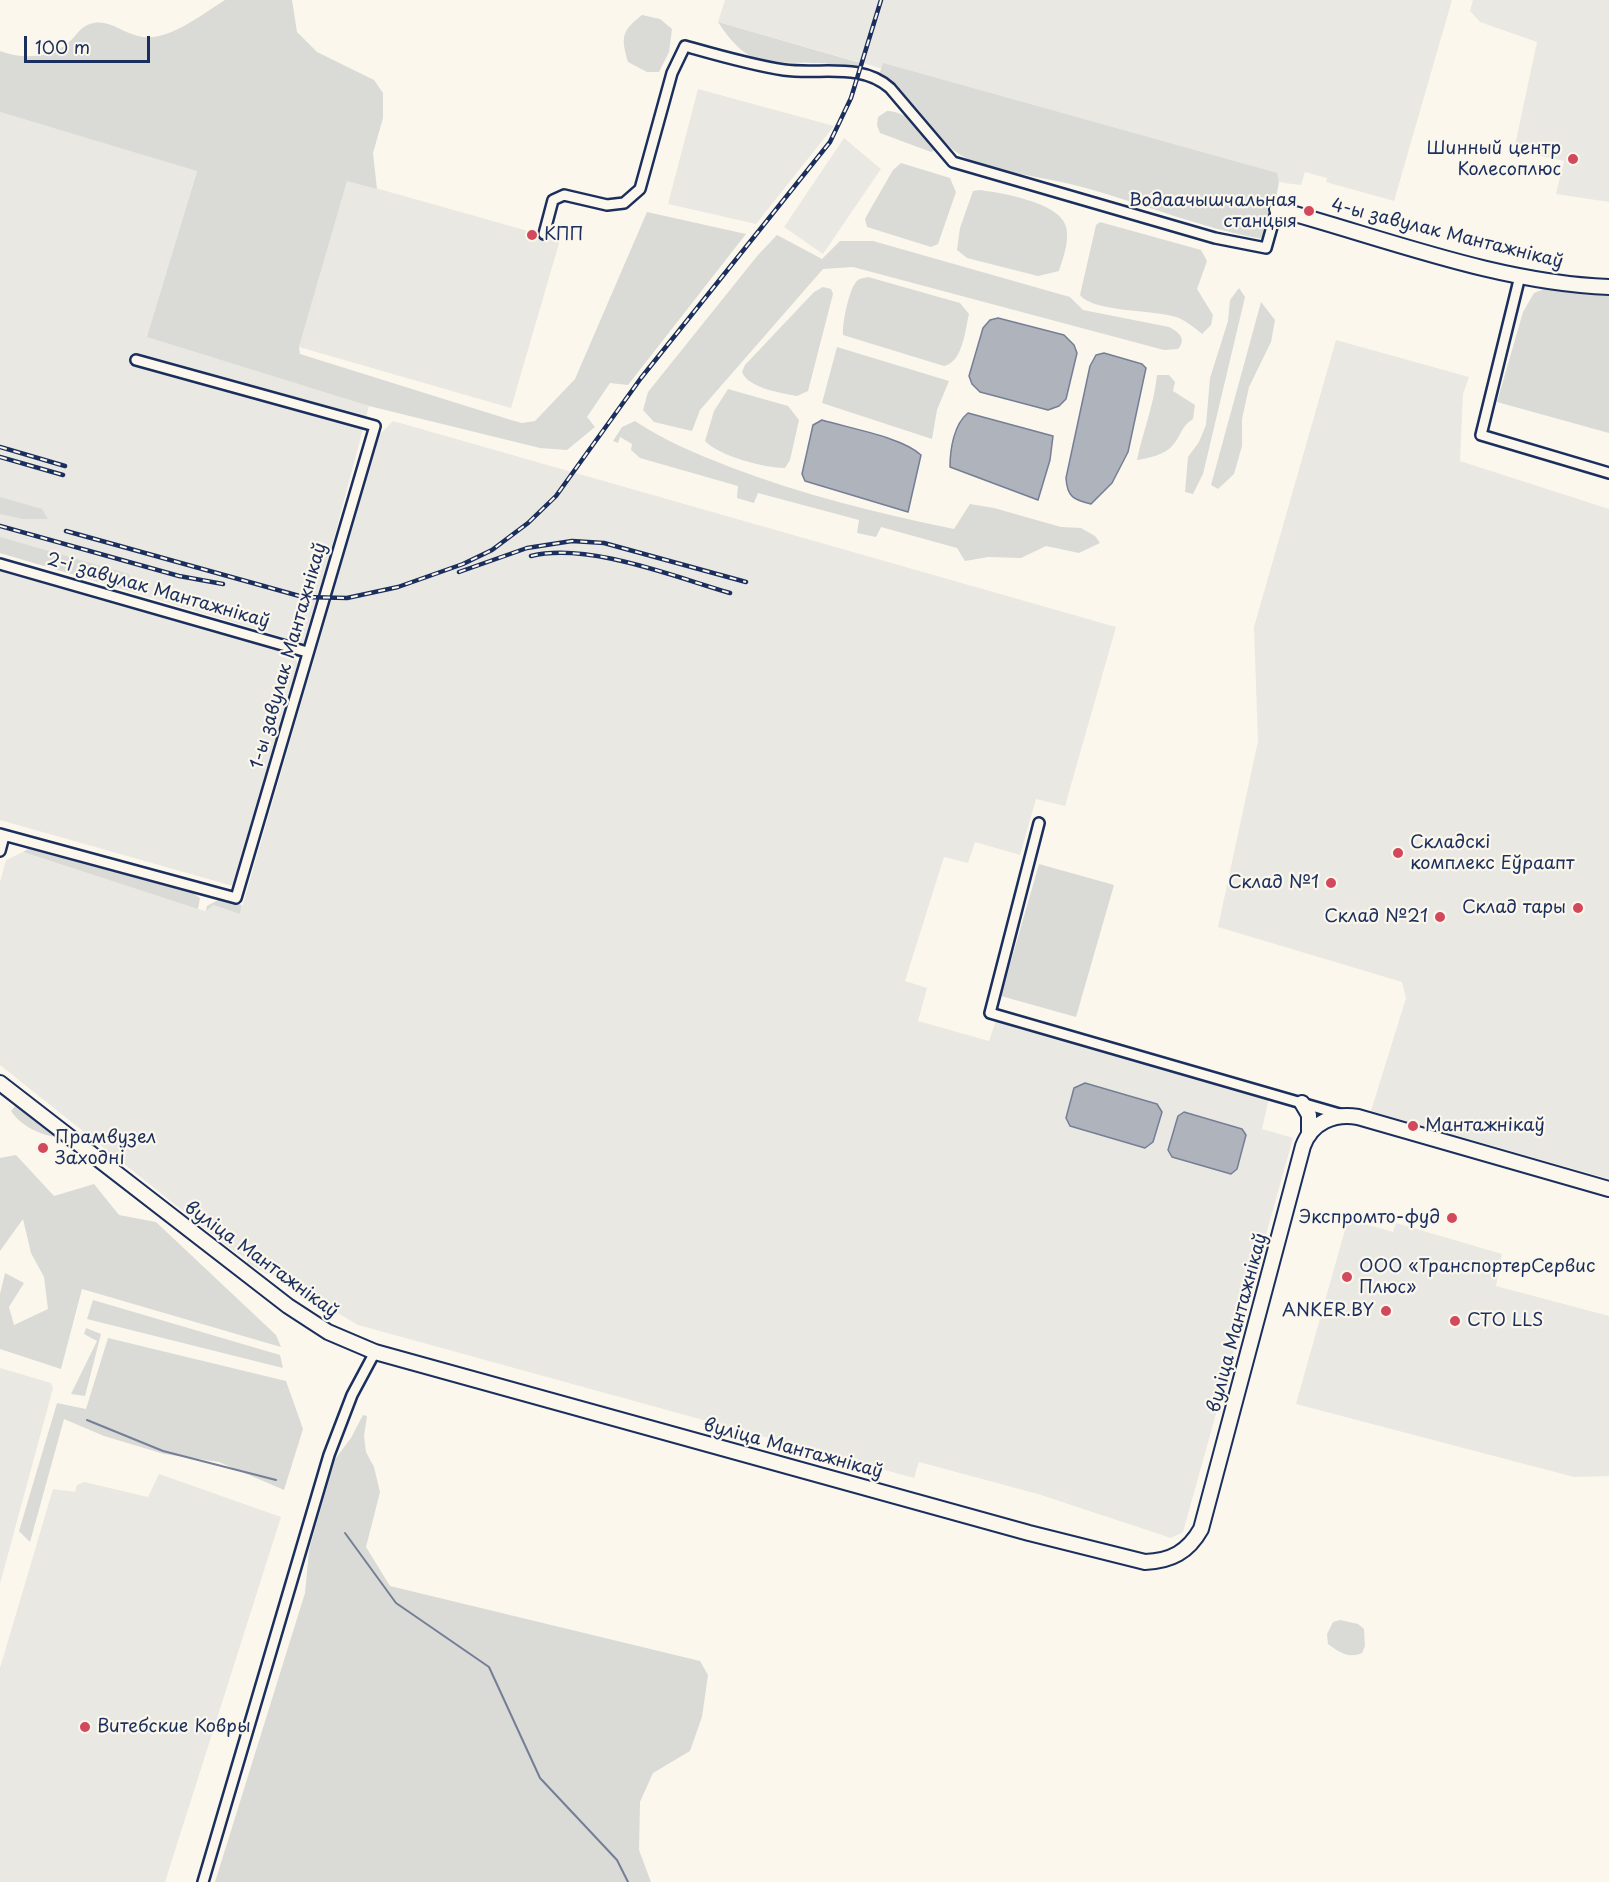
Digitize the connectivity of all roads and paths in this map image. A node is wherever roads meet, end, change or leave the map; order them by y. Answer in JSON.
{"nodes":[{"id":1,"x":1278,"y":209,"type":"joint"},
{"id":2,"x":544,"y":234,"type":"dead end"},
{"id":3,"x":1520,"y":276,"type":"junction"},
{"id":4,"x":1609,"y":287,"type":"edge"},
{"id":5,"x":136,"y":360,"type":"dead end"},
{"id":6,"x":1609,"y":474,"type":"edge"},
{"id":7,"x":0,"y":564,"type":"edge"},
{"id":8,"x":307,"y":652,"type":"junction"},
{"id":9,"x":1039,"y":823,"type":"dead end"},
{"id":10,"x":2,"y":835,"type":"edge"},
{"id":11,"x":0,"y":851,"type":"edge"},
{"id":12,"x":0,"y":1083,"type":"edge"},
{"id":13,"x":1302,"y":1103,"type":"junction"},
{"id":14,"x":1345,"y":1115,"type":"junction"},
{"id":15,"x":1309,"y":1135,"type":"junction"},
{"id":16,"x":1609,"y":1189,"type":"edge"},
{"id":17,"x":375,"y":1352,"type":"junction"},
{"id":18,"x":204,"y":1882,"type":"edge"}],
"edges":[{"from":1,"to":2,"type":"street"},
{"from":1,"to":3,"type":"street","name":"4-ы завулак Мантажнікаў"},
{"from":3,"to":4,"type":"street","name":"4-ы завулак Мантажнікаў"},
{"from":3,"to":6,"type":"street"},
{"from":5,"to":8,"type":"street","name":"1-ы завулак Мантажнікаў"},
{"from":7,"to":8,"type":"street","name":"2-і завулак Мантажнікаў"},
{"from":8,"to":10,"type":"street","name":"1-ы завулак Мантажнікаў"},
{"from":9,"to":13,"type":"street"},
{"from":10,"to":11,"type":"street"},
{"from":12,"to":17,"type":"street","name":"вуліца Мантажнікаў"},
{"from":13,"to":14,"type":"street"},
{"from":13,"to":15,"type":"street"},
{"from":14,"to":15,"type":"street"},
{"from":14,"to":16,"type":"street"},
{"from":15,"to":17,"type":"street","name":"вуліца Мантажнікаў"},
{"from":17,"to":18,"type":"street"}]}
